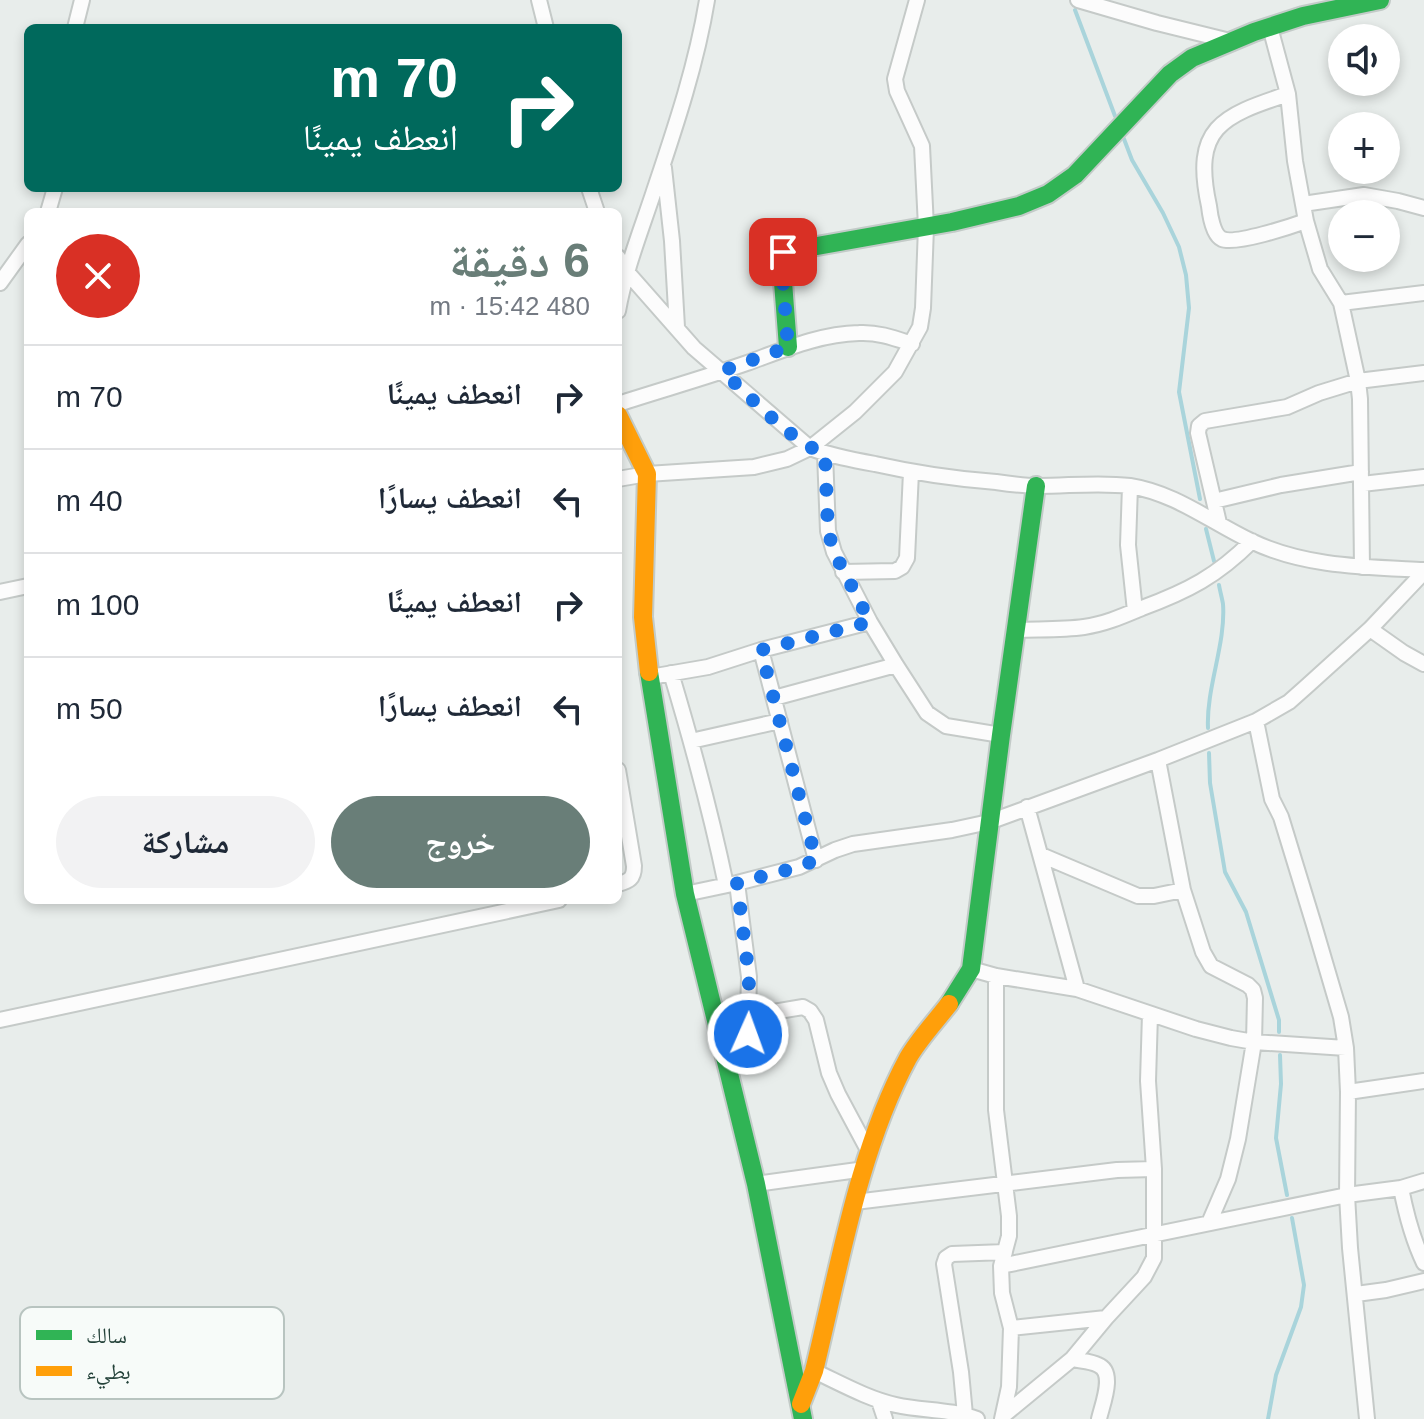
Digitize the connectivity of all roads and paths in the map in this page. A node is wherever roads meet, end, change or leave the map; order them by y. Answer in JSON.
{"nodes":[{"id":1,"x":82,"y":0,"type":"edge"},
{"id":2,"x":539,"y":0,"type":"edge"},
{"id":3,"x":707,"y":0,"type":"edge"},
{"id":4,"x":917,"y":0,"type":"edge"},
{"id":5,"x":1078,"y":0,"type":"edge"},
{"id":6,"x":1380,"y":0,"type":"edge"},
{"id":7,"x":76,"y":24,"type":"edge"},
{"id":8,"x":545,"y":24,"type":"edge"},
{"id":9,"x":1270,"y":27,"type":"junction"},
{"id":10,"x":1230,"y":41,"type":"junction"},
{"id":11,"x":1288,"y":94,"type":"junction"},
{"id":12,"x":664,"y":162,"type":"junction"},
{"id":13,"x":1303,"y":204,"type":"junction"},
{"id":14,"x":1424,"y":208,"type":"edge"},
{"id":15,"x":1306,"y":221,"type":"junction"},
{"id":16,"x":926,"y":227,"type":"junction"},
{"id":17,"x":24,"y":250,"type":"edge"},
{"id":18,"x":622,"y":264,"type":"edge"},
{"id":19,"x":627,"y":272,"type":"junction"},
{"id":20,"x":0,"y":283,"type":"edge"},
{"id":21,"x":1424,"y":293,"type":"edge"},
{"id":22,"x":622,"y":294,"type":"edge"},
{"id":23,"x":1341,"y":303,"type":"junction"},
{"id":24,"x":677,"y":327,"type":"junction"},
{"id":25,"x":912,"y":344,"type":"junction"},
{"id":26,"x":788,"y":347,"type":"junction"},
{"id":27,"x":722,"y":371,"type":"junction"},
{"id":28,"x":1424,"y":373,"type":"edge"},
{"id":29,"x":1358,"y":381,"type":"junction"},
{"id":30,"x":622,"y":403,"type":"edge"},
{"id":31,"x":622,"y":423,"type":"edge"},
{"id":32,"x":818,"y":451,"type":"junction"},
{"id":33,"x":911,"y":472,"type":"junction"},
{"id":34,"x":647,"y":474,"type":"junction"},
{"id":35,"x":1424,"y":477,"type":"edge"},
{"id":36,"x":622,"y":478,"type":"edge"},
{"id":37,"x":1362,"y":478,"type":"junction"},
{"id":38,"x":1036,"y":486,"type":"junction"},
{"id":39,"x":1130,"y":486,"type":"junction"},
{"id":40,"x":1214,"y":501,"type":"junction"},
{"id":41,"x":1219,"y":523,"type":"junction"},
{"id":42,"x":1252,"y":541,"type":"junction"},
{"id":43,"x":1362,"y":567,"type":"junction"},
{"id":44,"x":1424,"y":571,"type":"edge"},
{"id":45,"x":843,"y":572,"type":"junction"},
{"id":46,"x":24,"y":587,"type":"edge"},
{"id":47,"x":0,"y":592,"type":"edge"},
{"id":48,"x":1135,"y":611,"type":"junction"},
{"id":49,"x":870,"y":622,"type":"junction"},
{"id":50,"x":1370,"y":629,"type":"junction"},
{"id":51,"x":1016,"y":630,"type":"junction"},
{"id":52,"x":761,"y":650,"type":"junction"},
{"id":53,"x":1424,"y":664,"type":"edge"},
{"id":54,"x":896,"y":665,"type":"junction"},
{"id":55,"x":671,"y":673,"type":"junction"},
{"id":56,"x":650,"y":677,"type":"junction"},
{"id":57,"x":774,"y":698,"type":"junction"},
{"id":58,"x":780,"y":721,"type":"junction"},
{"id":59,"x":1256,"y":721,"type":"junction"},
{"id":60,"x":1001,"y":735,"type":"junction"},
{"id":61,"x":691,"y":741,"type":"junction"},
{"id":62,"x":1158,"y":760,"type":"junction"},
{"id":63,"x":622,"y":794,"type":"edge"},
{"id":64,"x":1027,"y":807,"type":"junction"},
{"id":65,"x":989,"y":822,"type":"junction"},
{"id":66,"x":1041,"y":855,"type":"junction"},
{"id":67,"x":816,"y":860,"type":"junction"},
{"id":68,"x":622,"y":883,"type":"edge"},
{"id":69,"x":731,"y":884,"type":"junction"},
{"id":70,"x":1183,"y":890,"type":"junction"},
{"id":71,"x":685,"y":894,"type":"junction"},
{"id":72,"x":540,"y":904,"type":"edge"},
{"id":73,"x":971,"y":969,"type":"junction"},
{"id":74,"x":996,"y":976,"type":"junction"},
{"id":75,"x":1077,"y":989,"type":"junction"},
{"id":76,"x":1150,"y":1014,"type":"junction"},
{"id":77,"x":749,"y":1016,"type":"junction"},
{"id":78,"x":0,"y":1020,"type":"edge"},
{"id":79,"x":1254,"y":1042,"type":"junction"},
{"id":80,"x":1346,"y":1048,"type":"junction"},
{"id":81,"x":727,"y":1065,"type":"junction"},
{"id":82,"x":1424,"y":1081,"type":"edge"},
{"id":83,"x":1348,"y":1092,"type":"junction"},
{"id":84,"x":867,"y":1160,"type":"junction"},
{"id":85,"x":1154,"y":1169,"type":"junction"},
{"id":86,"x":1424,"y":1181,"type":"edge"},
{"id":87,"x":1004,"y":1183,"type":"junction"},
{"id":88,"x":756,"y":1184,"type":"junction"},
{"id":89,"x":1401,"y":1188,"type":"junction"},
{"id":90,"x":1347,"y":1195,"type":"junction"},
{"id":91,"x":855,"y":1202,"type":"junction"},
{"id":92,"x":1209,"y":1223,"type":"junction"},
{"id":93,"x":1155,"y":1235,"type":"junction"},
{"id":94,"x":1003,"y":1259,"type":"junction"},
{"id":95,"x":1424,"y":1263,"type":"edge"},
{"id":96,"x":1424,"y":1281,"type":"edge"},
{"id":97,"x":1356,"y":1294,"type":"junction"},
{"id":98,"x":1106,"y":1318,"type":"junction"},
{"id":99,"x":1011,"y":1328,"type":"junction"},
{"id":100,"x":1072,"y":1359,"type":"junction"},
{"id":101,"x":814,"y":1371,"type":"junction"},
{"id":102,"x":879,"y":1401,"type":"junction"},
{"id":103,"x":802,"y":1412,"type":"edge"},
{"id":104,"x":971,"y":1417,"type":"edge"},
{"id":105,"x":1003,"y":1417,"type":"edge"},
{"id":106,"x":885,"y":1419,"type":"edge"},
{"id":107,"x":1099,"y":1419,"type":"edge"},
{"id":108,"x":1367,"y":1419,"type":"edge"}],
"edges":[{"from":1,"to":7,"type":"street"},
{"from":2,"to":8,"type":"street"},
{"from":3,"to":12,"type":"street"},
{"from":4,"to":16,"type":"street"},
{"from":5,"to":10,"type":"street"},
{"from":6,"to":9,"type":"street"},
{"from":9,"to":10,"type":"street"},
{"from":9,"to":11,"type":"street"},
{"from":10,"to":16,"type":"street"},
{"from":11,"to":13,"type":"street"},
{"from":11,"to":15,"type":"street"},
{"from":12,"to":19,"type":"street"},
{"from":12,"to":24,"type":"street"},
{"from":13,"to":14,"type":"street"},
{"from":13,"to":15,"type":"street"},
{"from":15,"to":23,"type":"street"},
{"from":16,"to":25,"type":"street"},
{"from":16,"to":26,"type":"street"},
{"from":17,"to":20,"type":"street"},
{"from":18,"to":19,"type":"street"},
{"from":19,"to":22,"type":"street"},
{"from":19,"to":24,"type":"street"},
{"from":21,"to":23,"type":"street"},
{"from":23,"to":29,"type":"street"},
{"from":24,"to":27,"type":"street"},
{"from":25,"to":26,"type":"street"},
{"from":25,"to":32,"type":"street"},
{"from":26,"to":27,"type":"street"},
{"from":27,"to":30,"type":"street"},
{"from":27,"to":32,"type":"street"},
{"from":28,"to":29,"type":"street"},
{"from":29,"to":37,"type":"street"},
{"from":29,"to":40,"type":"street"},
{"from":31,"to":34,"type":"street"},
{"from":32,"to":33,"type":"street"},
{"from":32,"to":34,"type":"street"},
{"from":32,"to":45,"type":"street"},
{"from":33,"to":38,"type":"street"},
{"from":33,"to":45,"type":"street"},
{"from":34,"to":36,"type":"street"},
{"from":34,"to":56,"type":"street"},
{"from":35,"to":37,"type":"street"},
{"from":37,"to":40,"type":"street"},
{"from":37,"to":43,"type":"street"},
{"from":38,"to":39,"type":"street"},
{"from":38,"to":51,"type":"street"},
{"from":39,"to":41,"type":"street"},
{"from":39,"to":48,"type":"street"},
{"from":40,"to":41,"type":"street"},
{"from":41,"to":42,"type":"street"},
{"from":42,"to":43,"type":"street"},
{"from":42,"to":48,"type":"street"},
{"from":43,"to":44,"type":"street"},
{"from":44,"to":50,"type":"street"},
{"from":45,"to":49,"type":"street"},
{"from":46,"to":47,"type":"street"},
{"from":48,"to":51,"type":"street"},
{"from":49,"to":52,"type":"street"},
{"from":49,"to":54,"type":"street"},
{"from":50,"to":53,"type":"street"},
{"from":50,"to":59,"type":"street"},
{"from":51,"to":60,"type":"street"},
{"from":52,"to":55,"type":"street"},
{"from":52,"to":57,"type":"street"},
{"from":54,"to":57,"type":"street"},
{"from":54,"to":60,"type":"street"},
{"from":55,"to":56,"type":"street"},
{"from":55,"to":61,"type":"street"},
{"from":56,"to":71,"type":"street"},
{"from":57,"to":58,"type":"street"},
{"from":58,"to":61,"type":"street"},
{"from":58,"to":67,"type":"street"},
{"from":59,"to":62,"type":"street"},
{"from":59,"to":80,"type":"street"},
{"from":60,"to":65,"type":"street"},
{"from":61,"to":69,"type":"street"},
{"from":62,"to":64,"type":"street"},
{"from":62,"to":70,"type":"street"},
{"from":63,"to":68,"type":"street"},
{"from":64,"to":65,"type":"street"},
{"from":64,"to":66,"type":"street"},
{"from":65,"to":67,"type":"street"},
{"from":65,"to":73,"type":"street"},
{"from":66,"to":70,"type":"street"},
{"from":66,"to":75,"type":"street"},
{"from":67,"to":69,"type":"street"},
{"from":69,"to":71,"type":"street"},
{"from":69,"to":77,"type":"street"},
{"from":70,"to":79,"type":"street"},
{"from":71,"to":81,"type":"street"},
{"from":72,"to":78,"type":"street"},
{"from":73,"to":74,"type":"street"},
{"from":73,"to":84,"type":"street"},
{"from":74,"to":75,"type":"street"},
{"from":74,"to":87,"type":"street"},
{"from":75,"to":76,"type":"street"},
{"from":76,"to":79,"type":"street"},
{"from":76,"to":85,"type":"street"},
{"from":77,"to":81,"type":"street"},
{"from":77,"to":84,"type":"street"},
{"from":79,"to":80,"type":"street"},
{"from":79,"to":92,"type":"street"},
{"from":80,"to":83,"type":"street"},
{"from":81,"to":88,"type":"street"},
{"from":82,"to":83,"type":"street"},
{"from":83,"to":90,"type":"street"},
{"from":84,"to":88,"type":"street"},
{"from":84,"to":91,"type":"street"},
{"from":85,"to":87,"type":"street"},
{"from":85,"to":93,"type":"street"},
{"from":86,"to":89,"type":"street"},
{"from":87,"to":91,"type":"street"},
{"from":87,"to":94,"type":"street"},
{"from":88,"to":103,"type":"street"},
{"from":89,"to":90,"type":"street"},
{"from":89,"to":95,"type":"street"},
{"from":90,"to":92,"type":"street"},
{"from":90,"to":97,"type":"street"},
{"from":91,"to":101,"type":"street"},
{"from":92,"to":93,"type":"street"},
{"from":93,"to":94,"type":"street"},
{"from":93,"to":98,"type":"street"},
{"from":94,"to":99,"type":"street"},
{"from":94,"to":104,"type":"street"},
{"from":96,"to":97,"type":"street"},
{"from":97,"to":108,"type":"street"},
{"from":98,"to":99,"type":"street"},
{"from":98,"to":100,"type":"street"},
{"from":99,"to":105,"type":"street"},
{"from":100,"to":105,"type":"street"},
{"from":100,"to":107,"type":"street"},
{"from":101,"to":102,"type":"street"},
{"from":101,"to":103,"type":"street"},
{"from":102,"to":104,"type":"street"},
{"from":102,"to":106,"type":"street"}]}
